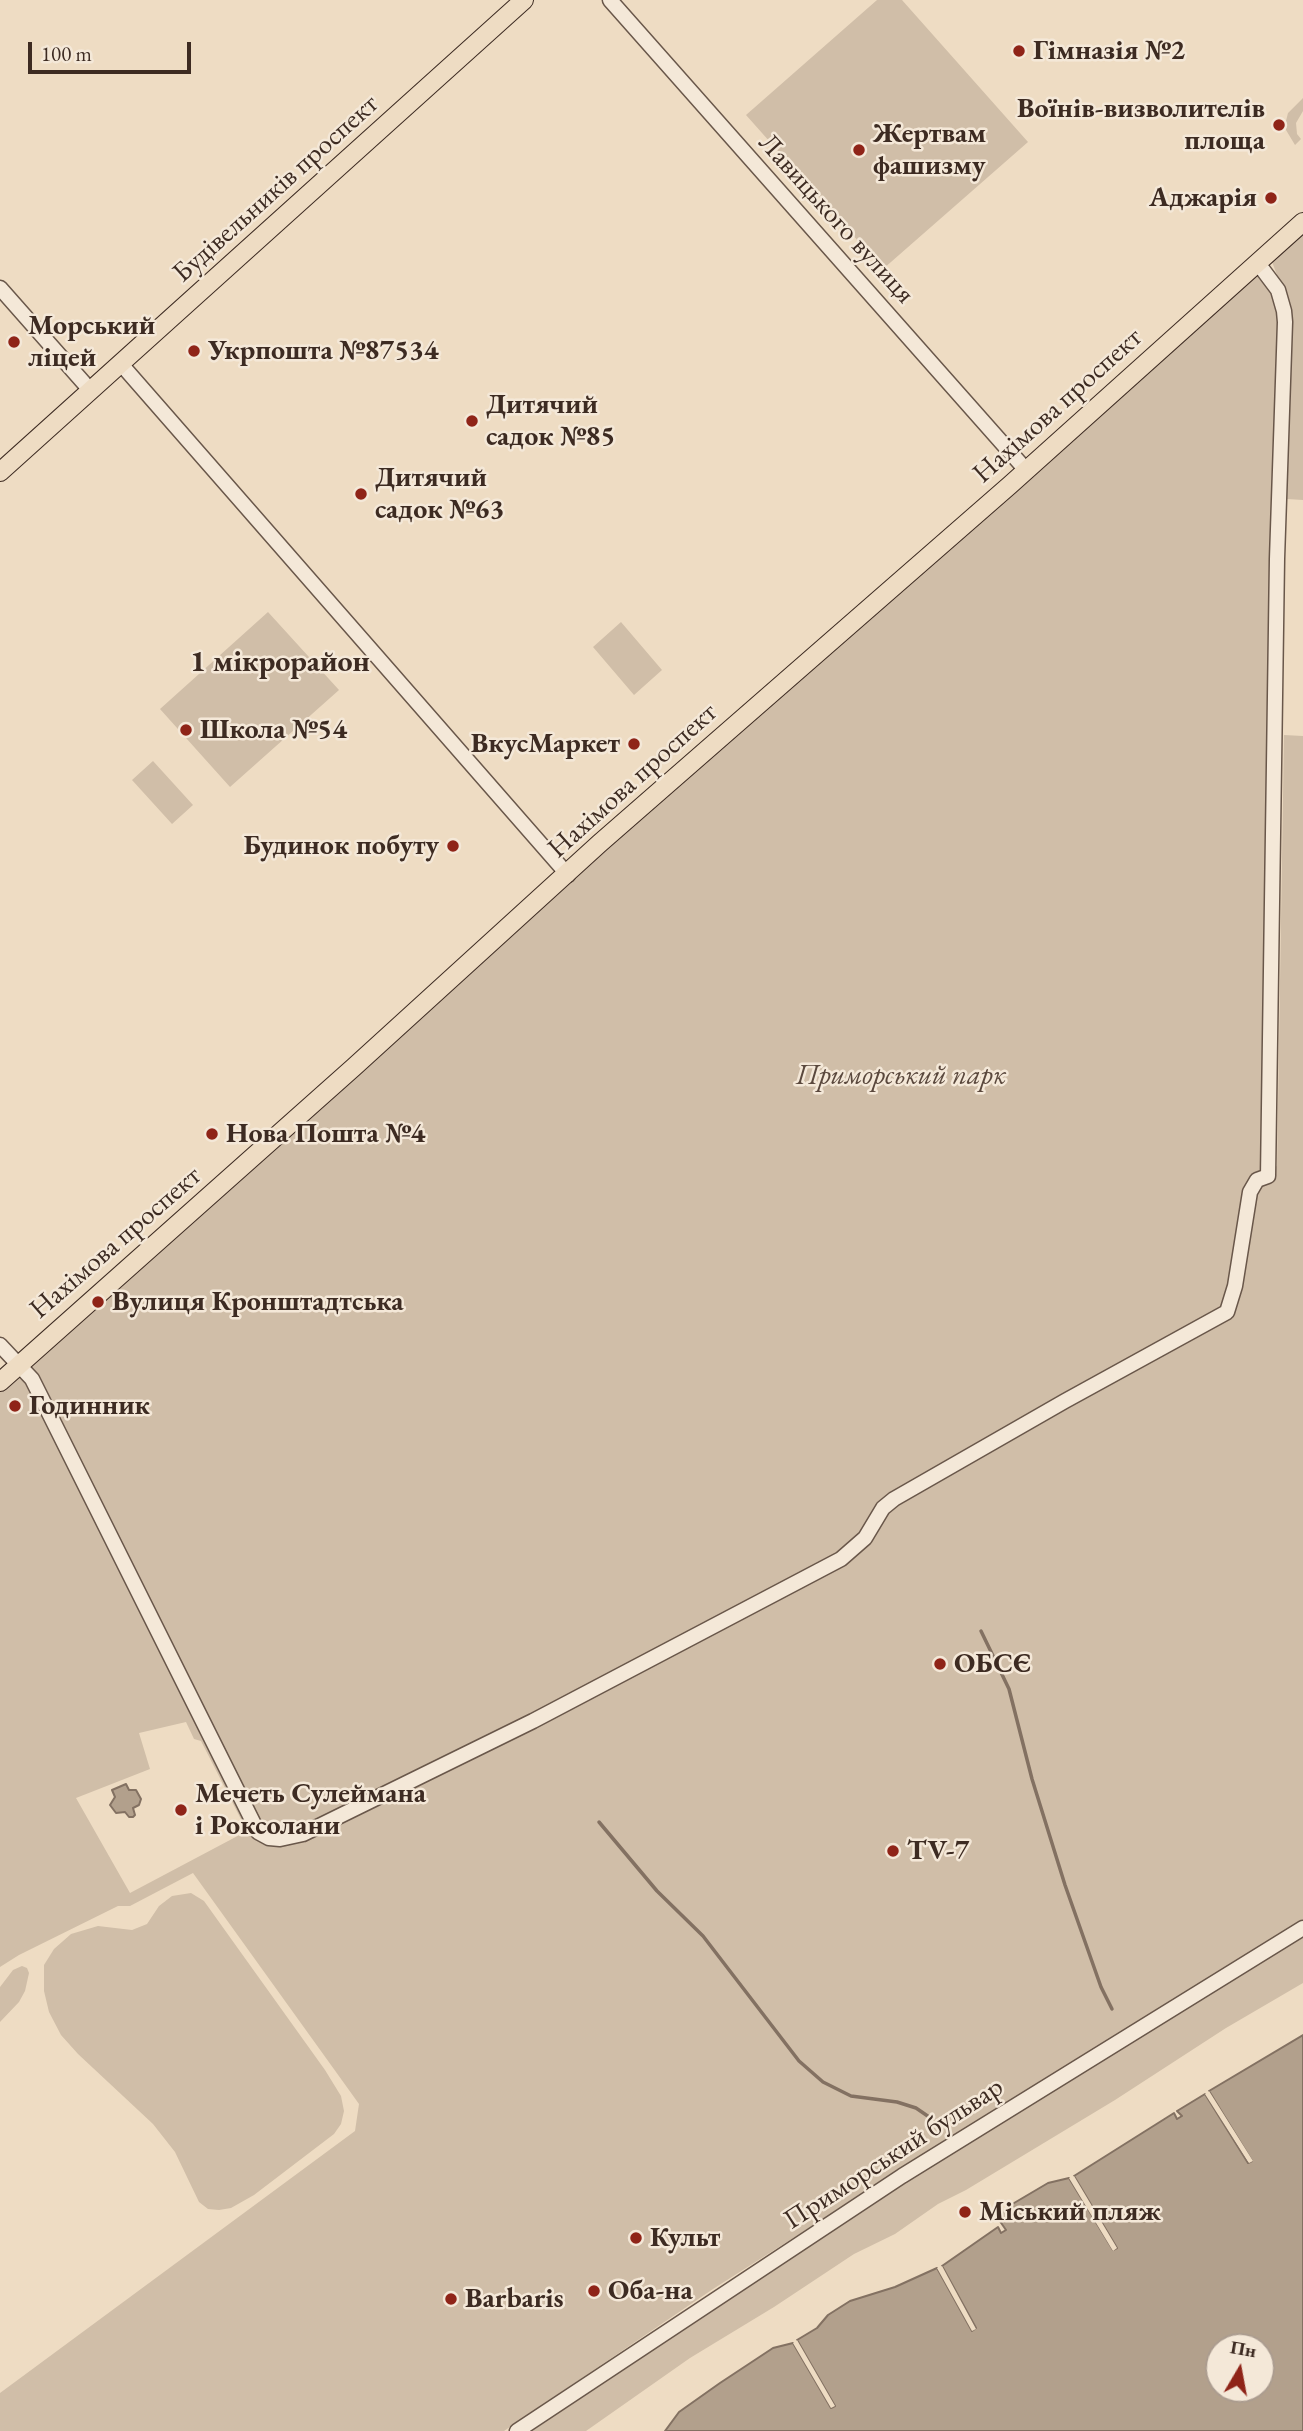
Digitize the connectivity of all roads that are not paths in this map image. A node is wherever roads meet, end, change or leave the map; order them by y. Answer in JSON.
{"nodes":[{"id":1,"x":524,"y":0,"type":"edge"},
{"id":2,"x":610,"y":0,"type":"edge"},
{"id":3,"x":1303,"y":222,"type":"edge"},
{"id":4,"x":1256,"y":262,"type":"junction"},
{"id":5,"x":0,"y":288,"type":"edge"},
{"id":6,"x":121,"y":364,"type":"junction"},
{"id":7,"x":91,"y":391,"type":"junction"},
{"id":8,"x":1026,"y":470,"type":"junction"},
{"id":9,"x":0,"y":472,"type":"edge"},
{"id":10,"x":568,"y":875,"type":"junction"},
{"id":11,"x":0,"y":1345,"type":"edge"},
{"id":12,"x":18,"y":1364,"type":"junction"},
{"id":13,"x":0,"y":1382,"type":"edge"},
{"id":14,"x":1303,"y":1928,"type":"edge"},
{"id":15,"x":517,"y":2431,"type":"edge"}],
"edges":[{"from":1,"to":6,"type":"main road","name":"Будівельників проспект"},
{"from":2,"to":8,"type":"street","name":"Лавицького вулиця"},
{"from":3,"to":4,"type":"main road","name":"Нахімова проспект"},
{"from":4,"to":8,"type":"main road","name":"Нахімова проспект"},
{"from":4,"to":12,"type":"street"},
{"from":5,"to":7,"type":"street"},
{"from":6,"to":7,"type":"main road","name":"Будівельників проспект"},
{"from":6,"to":10,"type":"street"},
{"from":7,"to":9,"type":"main road","name":"Будівельників проспект"},
{"from":8,"to":10,"type":"main road","name":"Нахімова проспект"},
{"from":10,"to":12,"type":"main road","name":"Нахімова проспект"},
{"from":11,"to":12,"type":"street"},
{"from":12,"to":13,"type":"main road","name":"Нахімова проспект"},
{"from":14,"to":15,"type":"street","name":"Приморський бульвар"}]}
